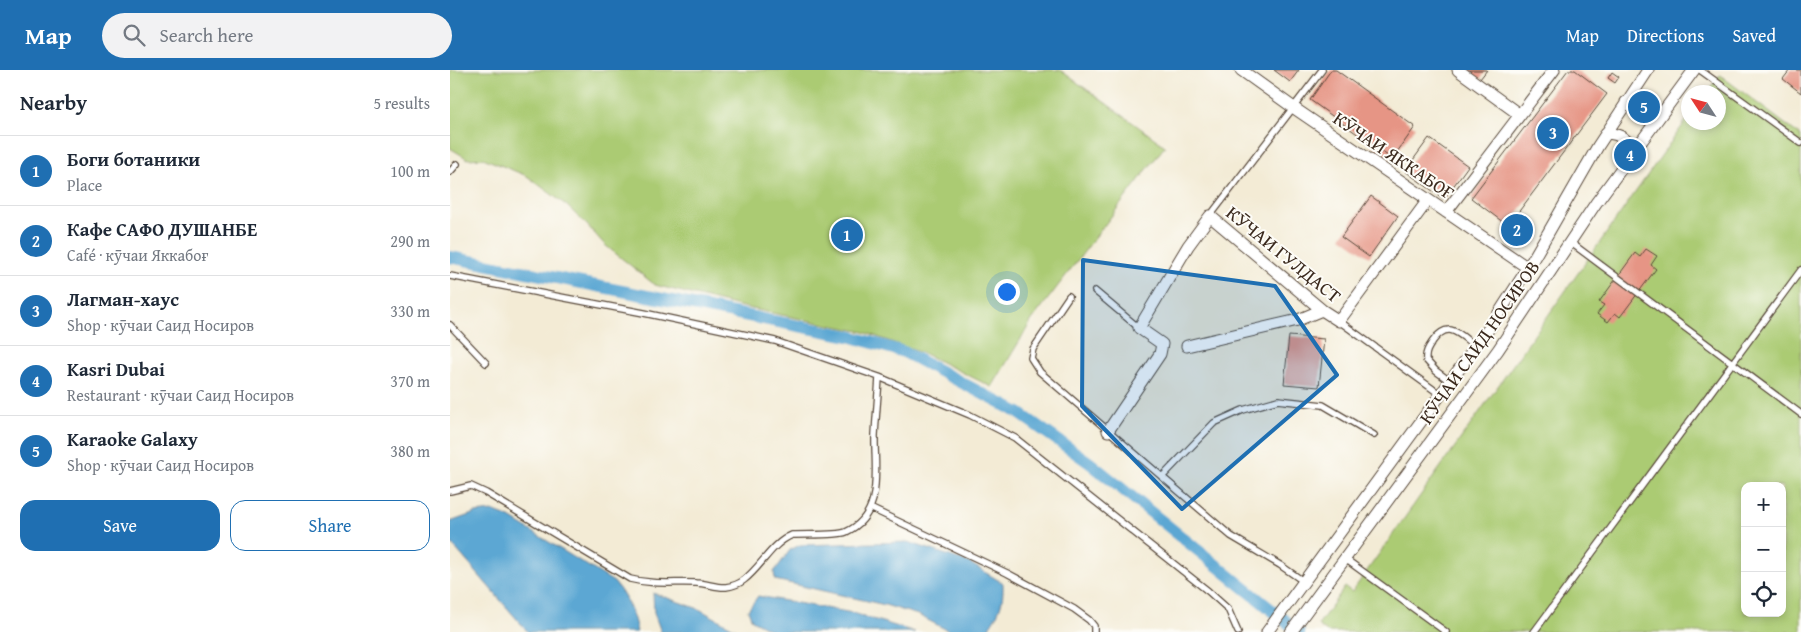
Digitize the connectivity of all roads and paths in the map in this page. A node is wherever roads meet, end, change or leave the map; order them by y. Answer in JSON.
{"nodes":[{"id":1,"x":1241,"y":70,"type":"edge"},
{"id":2,"x":1322,"y":70,"type":"edge"},
{"id":3,"x":1458,"y":70,"type":"edge"},
{"id":4,"x":1554,"y":70,"type":"edge"},
{"id":5,"x":1648,"y":70,"type":"edge"},
{"id":6,"x":1694,"y":70,"type":"edge"},
{"id":7,"x":1700,"y":70,"type":"edge"},
{"id":8,"x":1626,"y":102,"type":"junction"},
{"id":9,"x":1294,"y":108,"type":"junction"},
{"id":10,"x":1520,"y":115,"type":"junction"},
{"id":11,"x":1655,"y":123,"type":"junction"},
{"id":12,"x":1606,"y":133,"type":"junction"},
{"id":13,"x":1801,"y":143,"type":"edge"},
{"id":14,"x":1633,"y":152,"type":"junction"},
{"id":15,"x":457,"y":164,"type":"dead end"},
{"id":16,"x":450,"y":172,"type":"edge"},
{"id":17,"x":1428,"y":200,"type":"junction"},
{"id":18,"x":1446,"y":212,"type":"junction"},
{"id":19,"x":1210,"y":216,"type":"junction"},
{"id":20,"x":1570,"y":242,"type":"junction"},
{"id":21,"x":1528,"y":268,"type":"junction"},
{"id":22,"x":1801,"y":270,"type":"edge"},
{"id":23,"x":450,"y":276,"type":"edge"},
{"id":24,"x":1095,"y":292,"type":"dead end"},
{"id":25,"x":1069,"y":296,"type":"dead end"},
{"id":26,"x":1322,"y":310,"type":"junction"},
{"id":27,"x":1339,"y":321,"type":"junction"},
{"id":28,"x":450,"y":325,"type":"edge"},
{"id":29,"x":1140,"y":328,"type":"junction"},
{"id":30,"x":1187,"y":346,"type":"dead end"},
{"id":31,"x":1476,"y":347,"type":"junction"},
{"id":32,"x":486,"y":363,"type":"dead end"},
{"id":33,"x":1732,"y":363,"type":"junction"},
{"id":34,"x":879,"y":377,"type":"junction"},
{"id":35,"x":1452,"y":380,"type":"junction"},
{"id":36,"x":1469,"y":390,"type":"junction"},
{"id":37,"x":1441,"y":395,"type":"junction"},
{"id":38,"x":1801,"y":414,"type":"edge"},
{"id":39,"x":1108,"y":431,"type":"junction"},
{"id":40,"x":1374,"y":435,"type":"dead end"},
{"id":41,"x":1162,"y":477,"type":"junction"},
{"id":42,"x":450,"y":491,"type":"edge"},
{"id":43,"x":870,"y":508,"type":"junction"},
{"id":44,"x":1344,"y":558,"type":"junction"},
{"id":45,"x":1303,"y":581,"type":"junction"},
{"id":46,"x":1094,"y":632,"type":"edge"},
{"id":47,"x":1238,"y":632,"type":"edge"},
{"id":48,"x":1267,"y":632,"type":"edge"},
{"id":49,"x":1291,"y":632,"type":"edge"},
{"id":50,"x":1446,"y":632,"type":"edge"},
{"id":51,"x":1534,"y":632,"type":"edge"}],
"edges":[{"from":1,"to":9,"type":"street","name":"КӮЧАИ ЯККАБОҒ"},
{"from":2,"to":9,"type":"lane","name":"КӮЧАИ ГУЛДАСТ"},
{"from":3,"to":10,"type":"street"},
{"from":4,"to":10,"type":"street"},
{"from":5,"to":8,"type":"street","name":"КӮЧАИ САИД НОСИРОВ"},
{"from":6,"to":11,"type":"street","name":"КӮЧАИ САИД НОСИРОВ"},
{"from":7,"to":13,"type":"lane"},
{"from":8,"to":11,"type":"street"},
{"from":8,"to":12,"type":"street","name":"КӮЧАИ САИД НОСИРОВ"},
{"from":9,"to":17,"type":"street","name":"КӮЧАИ ЯККАБОҒ"},
{"from":9,"to":19,"type":"lane","name":"КӮЧАИ ГУЛДАСТ"},
{"from":10,"to":18,"type":"street"},
{"from":11,"to":14,"type":"street","name":"КӮЧАИ САИД НОСИРОВ"},
{"from":12,"to":14,"type":"street"},
{"from":12,"to":21,"type":"street","name":"КӮЧАИ САИД НОСИРОВ"},
{"from":14,"to":20,"type":"street","name":"КӮЧАИ САИД НОСИРОВ"},
{"from":15,"to":16,"type":"lane"},
{"from":17,"to":18,"type":"street","name":"КӮЧАИ ЯККАБОҒ"},
{"from":17,"to":27,"type":"street"},
{"from":18,"to":21,"type":"street","name":"КӮЧАИ ЯККАБОҒ"},
{"from":19,"to":26,"type":"street","name":"КӮЧАИ ГУЛДАСТ"},
{"from":19,"to":29,"type":"street"},
{"from":20,"to":33,"type":"lane"},
{"from":20,"to":36,"type":"street","name":"КӮЧАИ САИД НОСИРОВ"},
{"from":21,"to":31,"type":"street","name":"КӮЧАИ САИД НОСИРОВ"},
{"from":22,"to":33,"type":"lane"},
{"from":23,"to":34,"type":"lane"},
{"from":24,"to":29,"type":"lane"},
{"from":25,"to":39,"type":"lane"},
{"from":26,"to":27,"type":"street","name":"КӮЧАИ ГУЛДАСТ"},
{"from":26,"to":30,"type":"street"},
{"from":27,"to":37,"type":"lane"},
{"from":28,"to":32,"type":"lane"},
{"from":29,"to":39,"type":"street"},
{"from":31,"to":35,"type":"street","name":"КӮЧАИ САИД НОСИРОВ"},
{"from":31,"to":35,"type":"lane"},
{"from":33,"to":38,"type":"lane"},
{"from":33,"to":51,"type":"lane"},
{"from":34,"to":43,"type":"lane"},
{"from":34,"to":47,"type":"lane"},
{"from":35,"to":36,"type":"street"},
{"from":35,"to":37,"type":"street","name":"КӮЧАИ САИД НОСИРОВ"},
{"from":36,"to":44,"type":"street","name":"КӮЧАИ САИД НОСИРОВ"},
{"from":37,"to":45,"type":"street","name":"КӮЧАИ САИД НОСИРОВ"},
{"from":39,"to":41,"type":"lane"},
{"from":40,"to":41,"type":"lane"},
{"from":41,"to":45,"type":"lane"},
{"from":42,"to":43,"type":"lane"},
{"from":43,"to":46,"type":"lane"},
{"from":44,"to":49,"type":"street","name":"КӮЧАИ САИД НОСИРОВ"},
{"from":44,"to":50,"type":"lane"},
{"from":45,"to":48,"type":"street","name":"КӮЧАИ САИД НОСИРОВ"}]}
